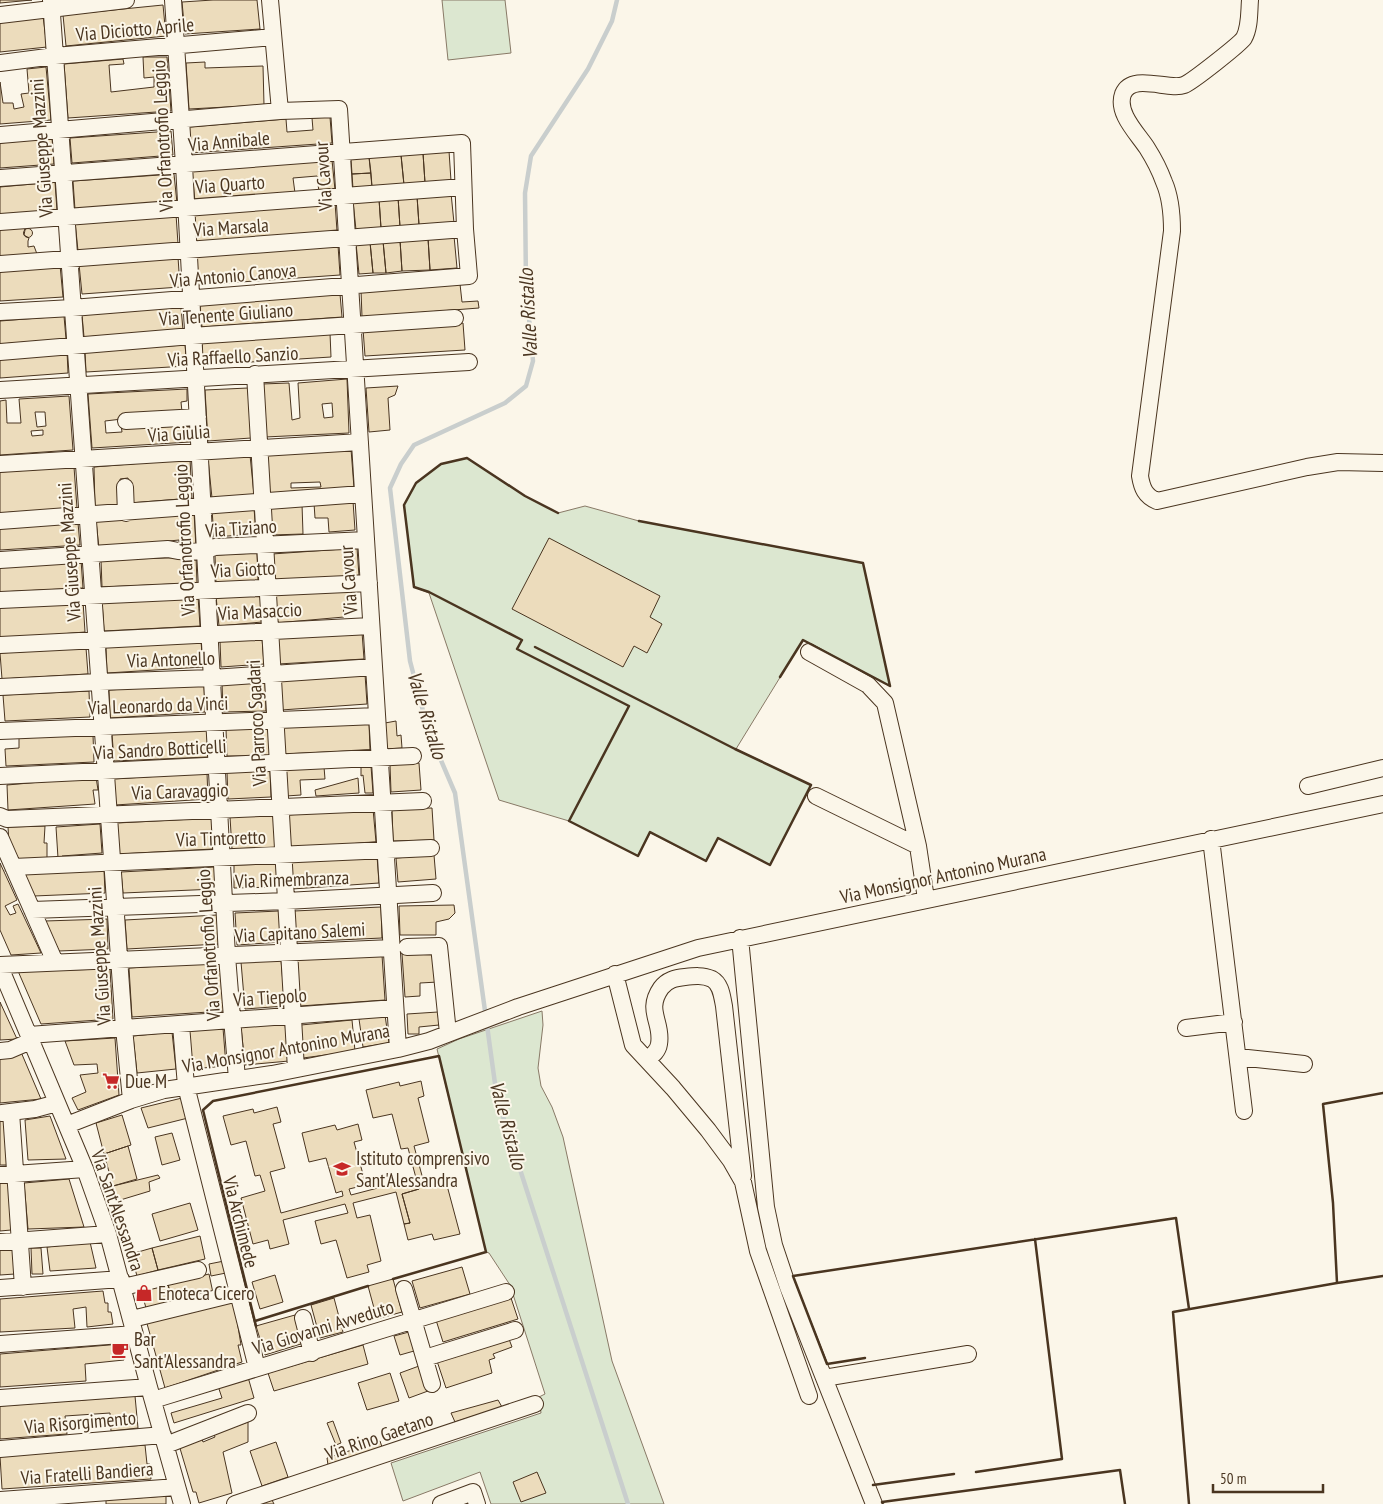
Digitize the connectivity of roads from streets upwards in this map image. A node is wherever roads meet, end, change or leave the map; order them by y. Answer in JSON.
{"nodes":[{"id":1,"x":126,"y":0,"type":"edge"},
{"id":2,"x":173,"y":0,"type":"edge"},
{"id":3,"x":270,"y":0,"type":"edge"},
{"id":4,"x":1250,"y":0,"type":"edge"},
{"id":5,"x":51,"y":4,"type":"edge"},
{"id":6,"x":0,"y":14,"type":"edge"},
{"id":7,"x":273,"y":36,"type":"junction"},
{"id":8,"x":176,"y":46,"type":"junction"},
{"id":9,"x":55,"y":56,"type":"junction"},
{"id":10,"x":0,"y":63,"type":"edge"},
{"id":11,"x":280,"y":111,"type":"junction"},
{"id":12,"x":181,"y":120,"type":"junction"},
{"id":13,"x":60,"y":129,"type":"junction"},
{"id":14,"x":0,"y":135,"type":"edge"},
{"id":15,"x":342,"y":152,"type":"junction"},
{"id":16,"x":184,"y":165,"type":"junction"},
{"id":17,"x":63,"y":173,"type":"junction"},
{"id":18,"x":0,"y":178,"type":"edge"},
{"id":19,"x":463,"y":187,"type":"junction"},
{"id":20,"x":344,"y":196,"type":"junction"},
{"id":21,"x":186,"y":207,"type":"junction"},
{"id":22,"x":66,"y":216,"type":"junction"},
{"id":23,"x":0,"y":222,"type":"edge"},
{"id":24,"x":464,"y":229,"type":"junction"},
{"id":25,"x":347,"y":238,"type":"junction"},
{"id":26,"x":189,"y":251,"type":"junction"},
{"id":27,"x":69,"y":259,"type":"junction"},
{"id":28,"x":0,"y":264,"type":"edge"},
{"id":29,"x":350,"y":286,"type":"junction"},
{"id":30,"x":192,"y":298,"type":"junction"},
{"id":31,"x":72,"y":308,"type":"junction"},
{"id":32,"x":0,"y":312,"type":"edge"},
{"id":33,"x":455,"y":318,"type":"dead end"},
{"id":34,"x":352,"y":326,"type":"junction"},
{"id":35,"x":192,"y":336,"type":"junction"},
{"id":36,"x":74,"y":345,"type":"junction"},
{"id":37,"x":0,"y":352,"type":"edge"},
{"id":38,"x":469,"y":362,"type":"dead end"},
{"id":39,"x":355,"y":368,"type":"junction"},
{"id":40,"x":256,"y":374,"type":"junction"},
{"id":41,"x":196,"y":378,"type":"junction"},
{"id":42,"x":78,"y":385,"type":"junction"},
{"id":43,"x":0,"y":390,"type":"edge"},
{"id":44,"x":198,"y":417,"type":"junction"},
{"id":45,"x":126,"y":421,"type":"dead end"},
{"id":46,"x":360,"y":442,"type":"junction"},
{"id":47,"x":260,"y":448,"type":"junction"},
{"id":48,"x":200,"y":452,"type":"junction"},
{"id":49,"x":83,"y":459,"type":"junction"},
{"id":50,"x":1383,"y":463,"type":"edge"},
{"id":51,"x":0,"y":464,"type":"edge"},
{"id":52,"x":124,"y":487,"type":"dead end"},
{"id":53,"x":362,"y":494,"type":"junction"},
{"id":54,"x":262,"y":502,"type":"junction"},
{"id":55,"x":202,"y":507,"type":"junction"},
{"id":56,"x":126,"y":512,"type":"junction"},
{"id":57,"x":87,"y":514,"type":"junction"},
{"id":58,"x":0,"y":521,"type":"edge"},
{"id":59,"x":366,"y":540,"type":"junction"},
{"id":60,"x":266,"y":545,"type":"junction"},
{"id":61,"x":205,"y":551,"type":"junction"},
{"id":62,"x":90,"y":553,"type":"junction"},
{"id":63,"x":0,"y":560,"type":"edge"},
{"id":64,"x":369,"y":583,"type":"junction"},
{"id":65,"x":268,"y":588,"type":"junction"},
{"id":66,"x":207,"y":590,"type":"junction"},
{"id":67,"x":93,"y":595,"type":"junction"},
{"id":68,"x":0,"y":600,"type":"edge"},
{"id":69,"x":371,"y":626,"type":"junction"},
{"id":70,"x":270,"y":631,"type":"junction"},
{"id":71,"x":209,"y":634,"type":"junction"},
{"id":72,"x":96,"y":641,"type":"junction"},
{"id":73,"x":0,"y":645,"type":"edge"},
{"id":74,"x":809,"y":652,"type":"dead end"},
{"id":75,"x":374,"y":667,"type":"junction"},
{"id":76,"x":272,"y":673,"type":"junction"},
{"id":77,"x":212,"y":678,"type":"junction"},
{"id":78,"x":99,"y":682,"type":"junction"},
{"id":79,"x":0,"y":687,"type":"edge"},
{"id":80,"x":377,"y":716,"type":"junction"},
{"id":81,"x":275,"y":720,"type":"junction"},
{"id":82,"x":214,"y":723,"type":"junction"},
{"id":83,"x":102,"y":726,"type":"junction"},
{"id":84,"x":0,"y":731,"type":"edge"},
{"id":85,"x":413,"y":756,"type":"dead end"},
{"id":86,"x":379,"y":758,"type":"junction"},
{"id":87,"x":277,"y":762,"type":"junction"},
{"id":88,"x":217,"y":766,"type":"junction"},
{"id":89,"x":1383,"y":768,"type":"edge"},
{"id":90,"x":105,"y":772,"type":"junction"},
{"id":91,"x":0,"y":776,"type":"edge"},
{"id":92,"x":1308,"y":786,"type":"dead end"},
{"id":93,"x":816,"y":796,"type":"dead end"},
{"id":94,"x":423,"y":801,"type":"dead end"},
{"id":95,"x":382,"y":803,"type":"junction"},
{"id":96,"x":1383,"y":804,"type":"edge"},
{"id":97,"x":281,"y":808,"type":"junction"},
{"id":98,"x":219,"y":809,"type":"junction"},
{"id":99,"x":109,"y":814,"type":"junction"},
{"id":100,"x":0,"y":816,"type":"edge"},
{"id":101,"x":0,"y":837,"type":"edge"},
{"id":102,"x":1211,"y":839,"type":"junction"},
{"id":103,"x":918,"y":846,"type":"junction"},
{"id":104,"x":431,"y":848,"type":"dead end"},
{"id":105,"x":386,"y":851,"type":"junction"},
{"id":106,"x":283,"y":856,"type":"junction"},
{"id":107,"x":223,"y":858,"type":"junction"},
{"id":108,"x":112,"y":862,"type":"junction"},
{"id":109,"x":13,"y":867,"type":"junction"},
{"id":110,"x":433,"y":892,"type":"dead end"},
{"id":111,"x":388,"y":895,"type":"junction"},
{"id":112,"x":926,"y":899,"type":"junction"},
{"id":113,"x":286,"y":901,"type":"junction"},
{"id":114,"x":225,"y":902,"type":"junction"},
{"id":115,"x":115,"y":908,"type":"junction"},
{"id":116,"x":32,"y":910,"type":"junction"},
{"id":117,"x":740,"y":938,"type":"junction"},
{"id":118,"x":399,"y":947,"type":"junction"},
{"id":119,"x":289,"y":952,"type":"junction"},
{"id":120,"x":227,"y":956,"type":"junction"},
{"id":121,"x":120,"y":959,"type":"junction"},
{"id":122,"x":55,"y":962,"type":"junction"},
{"id":123,"x":0,"y":966,"type":"edge"},
{"id":124,"x":615,"y":974,"type":"junction"},
{"id":125,"x":395,"y":1008,"type":"junction"},
{"id":126,"x":293,"y":1016,"type":"junction"},
{"id":127,"x":232,"y":1020,"type":"junction"},
{"id":128,"x":1234,"y":1022,"type":"junction"},
{"id":129,"x":181,"y":1025,"type":"junction"},
{"id":130,"x":124,"y":1028,"type":"junction"},
{"id":131,"x":1186,"y":1028,"type":"dead end"},
{"id":132,"x":452,"y":1032,"type":"junction"},
{"id":133,"x":30,"y":1038,"type":"junction"},
{"id":134,"x":398,"y":1049,"type":"junction"},
{"id":135,"x":0,"y":1051,"type":"edge"},
{"id":136,"x":1238,"y":1057,"type":"junction"},
{"id":137,"x":648,"y":1060,"type":"junction"},
{"id":138,"x":1304,"y":1064,"type":"dead end"},
{"id":139,"x":296,"y":1069,"type":"junction"},
{"id":140,"x":237,"y":1079,"type":"junction"},
{"id":141,"x":186,"y":1086,"type":"junction"},
{"id":142,"x":131,"y":1100,"type":"junction"},
{"id":143,"x":56,"y":1102,"type":"junction"},
{"id":144,"x":1244,"y":1111,"type":"dead end"},
{"id":145,"x":6,"y":1113,"type":"edge"},
{"id":146,"x":67,"y":1125,"type":"junction"},
{"id":147,"x":85,"y":1169,"type":"junction"},
{"id":148,"x":8,"y":1175,"type":"edge"},
{"id":149,"x":743,"y":1182,"type":"junction"},
{"id":150,"x":108,"y":1234,"type":"junction"},
{"id":151,"x":20,"y":1240,"type":"junction"},
{"id":152,"x":0,"y":1242,"type":"edge"},
{"id":153,"x":198,"y":1270,"type":"dead end"},
{"id":154,"x":122,"y":1283,"type":"junction"},
{"id":155,"x":23,"y":1286,"type":"junction"},
{"id":156,"x":0,"y":1288,"type":"edge"},
{"id":157,"x":404,"y":1289,"type":"dead end"},
{"id":158,"x":506,"y":1292,"type":"dead end"},
{"id":159,"x":238,"y":1294,"type":"junction"},
{"id":160,"x":303,"y":1318,"type":"dead end"},
{"id":161,"x":414,"y":1321,"type":"junction"},
{"id":162,"x":133,"y":1327,"type":"junction"},
{"id":163,"x":515,"y":1330,"type":"dead end"},
{"id":164,"x":0,"y":1344,"type":"edge"},
{"id":165,"x":312,"y":1353,"type":"junction"},
{"id":166,"x":968,"y":1354,"type":"dead end"},
{"id":167,"x":425,"y":1358,"type":"junction"},
{"id":168,"x":257,"y":1368,"type":"junction"},
{"id":169,"x":824,"y":1378,"type":"junction"},
{"id":170,"x":432,"y":1384,"type":"dead end"},
{"id":171,"x":151,"y":1394,"type":"junction"},
{"id":172,"x":809,"y":1396,"type":"dead end"},
{"id":173,"x":0,"y":1398,"type":"edge"},
{"id":174,"x":535,"y":1404,"type":"dead end"},
{"id":175,"x":248,"y":1414,"type":"dead end"},
{"id":176,"x":165,"y":1440,"type":"junction"},
{"id":177,"x":0,"y":1449,"type":"edge"},
{"id":178,"x":177,"y":1487,"type":"junction"},
{"id":179,"x":97,"y":1498,"type":"edge"},
{"id":180,"x":475,"y":1498,"type":"edge"},
{"id":181,"x":0,"y":1500,"type":"edge"},
{"id":182,"x":182,"y":1504,"type":"edge"},
{"id":183,"x":235,"y":1504,"type":"edge"},
{"id":184,"x":441,"y":1504,"type":"edge"},
{"id":185,"x":874,"y":1504,"type":"edge"}],
"edges":[{"from":1,"to":5,"type":"street"},
{"from":2,"to":8,"type":"street","name":"Via Orfanotrofio Leggio"},
{"from":3,"to":7,"type":"street"},
{"from":4,"to":50,"type":"street"},
{"from":5,"to":6,"type":"street"},
{"from":5,"to":9,"type":"street","name":"Via Giuseppe Mazzini"},
{"from":7,"to":8,"type":"street","name":"Via Diciotto Aprile"},
{"from":7,"to":11,"type":"street"},
{"from":8,"to":9,"type":"street","name":"Via Diciotto Aprile"},
{"from":8,"to":12,"type":"street","name":"Via Orfanotrofio Leggio"},
{"from":9,"to":10,"type":"street","name":"Via Diciotto Aprile"},
{"from":9,"to":13,"type":"street","name":"Via Giuseppe Mazzini"},
{"from":11,"to":12,"type":"street"},
{"from":11,"to":15,"type":"street","name":"Via Cavour"},
{"from":12,"to":13,"type":"street"},
{"from":12,"to":16,"type":"street","name":"Via Orfanotrofio Leggio"},
{"from":13,"to":14,"type":"street"},
{"from":13,"to":17,"type":"street","name":"Via Giuseppe Mazzini"},
{"from":15,"to":16,"type":"street","name":"Via Annibale"},
{"from":15,"to":19,"type":"street","name":"Via Annibale"},
{"from":15,"to":20,"type":"street","name":"Via Cavour"},
{"from":16,"to":17,"type":"street","name":"Via Annibale"},
{"from":16,"to":21,"type":"street","name":"Via Orfanotrofio Leggio"},
{"from":17,"to":18,"type":"street","name":"Via Annibale"},
{"from":17,"to":22,"type":"street","name":"Via Giuseppe Mazzini"},
{"from":19,"to":20,"type":"street","name":"Via Quarto"},
{"from":19,"to":24,"type":"street"},
{"from":20,"to":21,"type":"street","name":"Via Quarto"},
{"from":20,"to":25,"type":"street","name":"Via Cavour"},
{"from":21,"to":22,"type":"street","name":"Via Quarto"},
{"from":21,"to":26,"type":"street","name":"Via Orfanotrofio Leggio"},
{"from":22,"to":23,"type":"street","name":"Via Quarto"},
{"from":22,"to":27,"type":"street","name":"Via Giuseppe Mazzini"},
{"from":24,"to":25,"type":"street","name":"Via Marsala"},
{"from":24,"to":29,"type":"street","name":"Via Antonio Canova"},
{"from":25,"to":26,"type":"street","name":"Via Marsala"},
{"from":25,"to":29,"type":"street","name":"Via Cavour"},
{"from":26,"to":27,"type":"street","name":"Via Marsala"},
{"from":26,"to":30,"type":"street","name":"Via Orfanotrofio Leggio"},
{"from":27,"to":28,"type":"street","name":"Via Marsala"},
{"from":27,"to":31,"type":"street","name":"Via Giuseppe Mazzini"},
{"from":29,"to":30,"type":"street","name":"Via Antonio Canova"},
{"from":29,"to":34,"type":"street","name":"Via Cavour"},
{"from":30,"to":31,"type":"street","name":"Via Antonio Canova"},
{"from":30,"to":35,"type":"street","name":"Via Orfanotrofio Leggio"},
{"from":31,"to":32,"type":"street","name":"Via Antonio Canova"},
{"from":31,"to":36,"type":"street","name":"Via Giuseppe Mazzini"},
{"from":33,"to":34,"type":"street","name":"Via Tenente Giuliano"},
{"from":34,"to":35,"type":"street","name":"Via Tenente Giuliano"},
{"from":34,"to":39,"type":"street","name":"Via Cavour"},
{"from":35,"to":36,"type":"street","name":"Via Tenente Giuliano"},
{"from":35,"to":41,"type":"street","name":"Via Orfanotrofio Leggio"},
{"from":36,"to":37,"type":"street","name":"Via Tenente Giuliano"},
{"from":36,"to":42,"type":"street","name":"Via Giuseppe Mazzini"},
{"from":38,"to":39,"type":"street","name":"Via Raffaello Sanzio"},
{"from":39,"to":40,"type":"street","name":"Via Raffaello Sanzio"},
{"from":39,"to":46,"type":"street","name":"Via Cavour"},
{"from":40,"to":41,"type":"street","name":"Via Raffaello Sanzio"},
{"from":40,"to":47,"type":"street","name":"Via Parroco Sgadari"},
{"from":41,"to":42,"type":"street","name":"Via Raffaello Sanzio"},
{"from":41,"to":44,"type":"street","name":"Via Orfanotrofio Leggio"},
{"from":42,"to":43,"type":"street","name":"Via Raffaello Sanzio"},
{"from":42,"to":49,"type":"street","name":"Via Giuseppe Mazzini"},
{"from":44,"to":45,"type":"street"},
{"from":44,"to":48,"type":"street","name":"Via Orfanotrofio Leggio"},
{"from":46,"to":47,"type":"street","name":"Via Giulia"},
{"from":46,"to":53,"type":"street","name":"Via Cavour"},
{"from":47,"to":48,"type":"street","name":"Via Giulia"},
{"from":47,"to":54,"type":"street","name":"Via Parroco Sgadari"},
{"from":48,"to":49,"type":"street","name":"Via Giulia"},
{"from":48,"to":55,"type":"street","name":"Via Orfanotrofio Leggio"},
{"from":49,"to":51,"type":"street","name":"Via Giulia"},
{"from":49,"to":57,"type":"street","name":"Via Giuseppe Mazzini"},
{"from":52,"to":56,"type":"street"},
{"from":53,"to":54,"type":"street"},
{"from":53,"to":59,"type":"street","name":"Via Cavour"},
{"from":54,"to":55,"type":"street"},
{"from":54,"to":60,"type":"street","name":"Via Parroco Sgadari"},
{"from":55,"to":56,"type":"street"},
{"from":55,"to":61,"type":"street","name":"Via Orfanotrofio Leggio"},
{"from":56,"to":57,"type":"street"},
{"from":57,"to":58,"type":"street"},
{"from":57,"to":62,"type":"street","name":"Via Giuseppe Mazzini"},
{"from":59,"to":60,"type":"street","name":"Via Tiziano"},
{"from":59,"to":64,"type":"street","name":"Via Cavour"},
{"from":60,"to":61,"type":"street","name":"Via Tiziano"},
{"from":60,"to":65,"type":"street","name":"Via Parroco Sgadari"},
{"from":61,"to":62,"type":"street","name":"Via Tiziano"},
{"from":61,"to":66,"type":"street","name":"Via Orfanotrofio Leggio"},
{"from":62,"to":63,"type":"street","name":"Via Tiziano"},
{"from":62,"to":67,"type":"street","name":"Via Giuseppe Mazzini"},
{"from":64,"to":65,"type":"street","name":"Via Giotto"},
{"from":64,"to":69,"type":"street","name":"Via Cavour"},
{"from":65,"to":66,"type":"street","name":"Via Giotto"},
{"from":65,"to":70,"type":"street","name":"Via Parroco Sgadari"},
{"from":66,"to":67,"type":"street","name":"Via Giotto"},
{"from":66,"to":71,"type":"street","name":"Via Orfanotrofio Leggio"},
{"from":67,"to":68,"type":"street","name":"Via Giotto"},
{"from":67,"to":72,"type":"street","name":"Via Giuseppe Mazzini"},
{"from":69,"to":70,"type":"street","name":"Via Masaccio"},
{"from":69,"to":75,"type":"street","name":"Via Cavour"},
{"from":70,"to":71,"type":"street","name":"Via Masaccio"},
{"from":70,"to":76,"type":"street","name":"Via Parroco Sgadari"},
{"from":71,"to":72,"type":"street","name":"Via Masaccio"},
{"from":71,"to":77,"type":"street","name":"Via Orfanotrofio Leggio"},
{"from":72,"to":73,"type":"street","name":"Via Masaccio"},
{"from":72,"to":78,"type":"street","name":"Via Giuseppe Mazzini"},
{"from":74,"to":103,"type":"street"},
{"from":75,"to":76,"type":"street","name":"Via Antonello"},
{"from":75,"to":80,"type":"street","name":"Via Cavour"},
{"from":76,"to":77,"type":"street","name":"Via Antonello"},
{"from":76,"to":81,"type":"street","name":"Via Parroco Sgadari"},
{"from":77,"to":78,"type":"street","name":"Via Antonello"},
{"from":77,"to":82,"type":"street","name":"Via Orfanotrofio Leggio"},
{"from":78,"to":79,"type":"street","name":"Via Antonello"},
{"from":78,"to":83,"type":"street","name":"Via Giuseppe Mazzini"},
{"from":80,"to":81,"type":"street","name":"Via Leonardo da Vinci"},
{"from":80,"to":86,"type":"street","name":"Via Cavour"},
{"from":81,"to":82,"type":"street","name":"Via Leonardo da Vinci"},
{"from":81,"to":87,"type":"street","name":"Via Parroco Sgadari"},
{"from":82,"to":83,"type":"street","name":"Via Leonardo da Vinci"},
{"from":82,"to":88,"type":"street","name":"Via Orfanotrofio Leggio"},
{"from":83,"to":84,"type":"street","name":"Via Leonardo da Vinci"},
{"from":83,"to":90,"type":"street","name":"Via Giuseppe Mazzini"},
{"from":85,"to":86,"type":"street","name":"Via Sandro Botticelli"},
{"from":86,"to":87,"type":"street","name":"Via Sandro Botticelli"},
{"from":86,"to":95,"type":"street","name":"Via Cavour"},
{"from":87,"to":88,"type":"street","name":"Via Sandro Botticelli"},
{"from":87,"to":97,"type":"street","name":"Via Parroco Sgadari"},
{"from":88,"to":90,"type":"street","name":"Via Sandro Botticelli"},
{"from":88,"to":98,"type":"street","name":"Via Orfanotrofio Leggio"},
{"from":89,"to":92,"type":"street"},
{"from":90,"to":91,"type":"street","name":"Via Sandro Botticelli"},
{"from":90,"to":99,"type":"street","name":"Via Giuseppe Mazzini"},
{"from":93,"to":103,"type":"street"},
{"from":94,"to":95,"type":"street","name":"Via Caravaggio"},
{"from":95,"to":97,"type":"street","name":"Via Caravaggio"},
{"from":95,"to":105,"type":"street","name":"Via Cavour"},
{"from":96,"to":102,"type":"street","name":"Via Monsignor Antonino Murana"},
{"from":97,"to":98,"type":"street","name":"Via Caravaggio"},
{"from":97,"to":106,"type":"street","name":"Via Parroco Sgadari"},
{"from":98,"to":99,"type":"street","name":"Via Caravaggio"},
{"from":98,"to":107,"type":"street","name":"Via Orfanotrofio Leggio"},
{"from":99,"to":100,"type":"street","name":"Via Caravaggio"},
{"from":99,"to":108,"type":"street","name":"Via Giuseppe Mazzini"},
{"from":101,"to":109,"type":"street"},
{"from":102,"to":112,"type":"street","name":"Via Monsignor Antonino Murana"},
{"from":102,"to":128,"type":"street"},
{"from":103,"to":112,"type":"street"},
{"from":104,"to":105,"type":"street","name":"Via Tintoretto"},
{"from":105,"to":106,"type":"street","name":"Via Tintoretto"},
{"from":105,"to":111,"type":"street","name":"Via Cavour"},
{"from":106,"to":107,"type":"street","name":"Via Tintoretto"},
{"from":106,"to":113,"type":"street","name":"Via Parroco Sgadari"},
{"from":107,"to":108,"type":"street","name":"Via Tintoretto"},
{"from":107,"to":114,"type":"street","name":"Via Orfanotrofio Leggio"},
{"from":108,"to":109,"type":"street","name":"Via Tintoretto"},
{"from":108,"to":115,"type":"street","name":"Via Giuseppe Mazzini"},
{"from":109,"to":116,"type":"street"},
{"from":110,"to":111,"type":"street","name":"Via Rimembranza"},
{"from":111,"to":113,"type":"street","name":"Via Rimembranza"},
{"from":111,"to":118,"type":"street","name":"Via Cavour"},
{"from":112,"to":117,"type":"street","name":"Via Monsignor Antonino Murana"},
{"from":113,"to":114,"type":"street","name":"Via Rimembranza"},
{"from":113,"to":119,"type":"street","name":"Via Parroco Sgadari"},
{"from":114,"to":115,"type":"street","name":"Via Rimembranza"},
{"from":114,"to":120,"type":"street","name":"Via Orfanotrofio Leggio"},
{"from":115,"to":116,"type":"street","name":"Via Rimembranza"},
{"from":115,"to":121,"type":"street","name":"Via Giuseppe Mazzini"},
{"from":116,"to":122,"type":"street"},
{"from":117,"to":124,"type":"street","name":"Via Monsignor Antonino Murana"},
{"from":117,"to":169,"type":"street"},
{"from":118,"to":119,"type":"street","name":"Via Capitano Salemi"},
{"from":118,"to":125,"type":"street","name":"Via Cavour"},
{"from":118,"to":132,"type":"street","name":"Via Capitano Salemi"},
{"from":119,"to":120,"type":"street","name":"Via Capitano Salemi"},
{"from":119,"to":126,"type":"street","name":"Via Parroco Sgadari"},
{"from":120,"to":121,"type":"street","name":"Via Capitano Salemi"},
{"from":120,"to":127,"type":"street","name":"Via Orfanotrofio Leggio"},
{"from":121,"to":122,"type":"street","name":"Via Capitano Salemi"},
{"from":121,"to":130,"type":"street","name":"Via Giuseppe Mazzini"},
{"from":122,"to":123,"type":"street","name":"Via Capitano Salemi"},
{"from":123,"to":133,"type":"street","name":"Via Sant'Alessandra"},
{"from":124,"to":132,"type":"street","name":"Via Monsignor Antonino Murana"},
{"from":124,"to":137,"type":"street"},
{"from":125,"to":126,"type":"street","name":"Via Tiepolo"},
{"from":125,"to":134,"type":"street","name":"Via Cavour"},
{"from":126,"to":127,"type":"street","name":"Via Tiepolo"},
{"from":126,"to":139,"type":"street","name":"Via Parroco Sgadari"},
{"from":127,"to":129,"type":"street","name":"Via Tiepolo"},
{"from":127,"to":140,"type":"street","name":"Via Orfanotrofio Leggio"},
{"from":128,"to":131,"type":"street"},
{"from":128,"to":136,"type":"street"},
{"from":129,"to":130,"type":"street","name":"Via Tiepolo"},
{"from":129,"to":141,"type":"street","name":"Via Archimede"},
{"from":130,"to":133,"type":"street","name":"Via Tiepolo"},
{"from":130,"to":142,"type":"street","name":"Via Giuseppe Mazzini"},
{"from":132,"to":134,"type":"street","name":"Via Monsignor Antonino Murana"},
{"from":133,"to":135,"type":"street","name":"Via Tiepolo"},
{"from":133,"to":143,"type":"street","name":"Via Sant'Alessandra"},
{"from":134,"to":139,"type":"street","name":"Via Monsignor Antonino Murana"},
{"from":136,"to":138,"type":"street"},
{"from":136,"to":144,"type":"street"},
{"from":137,"to":149,"type":"street"},
{"from":137,"to":149,"type":"street"},
{"from":139,"to":140,"type":"street","name":"Via Monsignor Antonino Murana"},
{"from":140,"to":141,"type":"street","name":"Via Monsignor Antonino Murana"},
{"from":141,"to":142,"type":"street","name":"Via Monsignor Antonino Murana"},
{"from":141,"to":159,"type":"street","name":"Via Archimede"},
{"from":142,"to":146,"type":"street","name":"Via Monsignor Antonino Murana"},
{"from":143,"to":145,"type":"street"},
{"from":143,"to":146,"type":"street","name":"Via Sant'Alessandra"},
{"from":145,"to":148,"type":"street"},
{"from":146,"to":147,"type":"street","name":"Via Sant'Alessandra"},
{"from":147,"to":148,"type":"street"},
{"from":147,"to":150,"type":"street","name":"Via Sant'Alessandra"},
{"from":148,"to":151,"type":"street"},
{"from":149,"to":172,"type":"street"},
{"from":150,"to":151,"type":"street"},
{"from":150,"to":154,"type":"street","name":"Via Sant'Alessandra"},
{"from":151,"to":152,"type":"street"},
{"from":151,"to":155,"type":"street"},
{"from":153,"to":154,"type":"street"},
{"from":154,"to":155,"type":"street"},
{"from":154,"to":162,"type":"street","name":"Via Sant'Alessandra"},
{"from":155,"to":156,"type":"street"},
{"from":157,"to":161,"type":"street"},
{"from":158,"to":161,"type":"street","name":"Via Giovanni Avveduto"},
{"from":159,"to":162,"type":"street"},
{"from":159,"to":168,"type":"street","name":"Via Archimede"},
{"from":160,"to":165,"type":"street"},
{"from":161,"to":165,"type":"street","name":"Via Giovanni Avveduto"},
{"from":161,"to":167,"type":"street"},
{"from":162,"to":164,"type":"street"},
{"from":162,"to":171,"type":"street","name":"Via Sant'Alessandra"},
{"from":163,"to":167,"type":"street"},
{"from":165,"to":168,"type":"street","name":"Via Giovanni Avveduto"},
{"from":166,"to":169,"type":"street"},
{"from":167,"to":170,"type":"street"},
{"from":168,"to":171,"type":"street","name":"Via Giovanni Avveduto"},
{"from":169,"to":185,"type":"street"},
{"from":171,"to":173,"type":"street","name":"Via Giovanni Avveduto"},
{"from":171,"to":176,"type":"street","name":"Via Sant'Alessandra"},
{"from":174,"to":183,"type":"street","name":"Via Rino Gaetano"},
{"from":175,"to":176,"type":"street","name":"Via Risorgimento"},
{"from":176,"to":177,"type":"street","name":"Via Risorgimento"},
{"from":176,"to":178,"type":"street","name":"Via Sant'Alessandra"},
{"from":178,"to":179,"type":"street","name":"Via Fratelli Bandiera"},
{"from":178,"to":182,"type":"street","name":"Via Sant'Alessandra"},
{"from":179,"to":181,"type":"street","name":"Via Fratelli Bandiera"},
{"from":180,"to":184,"type":"street"}]}
